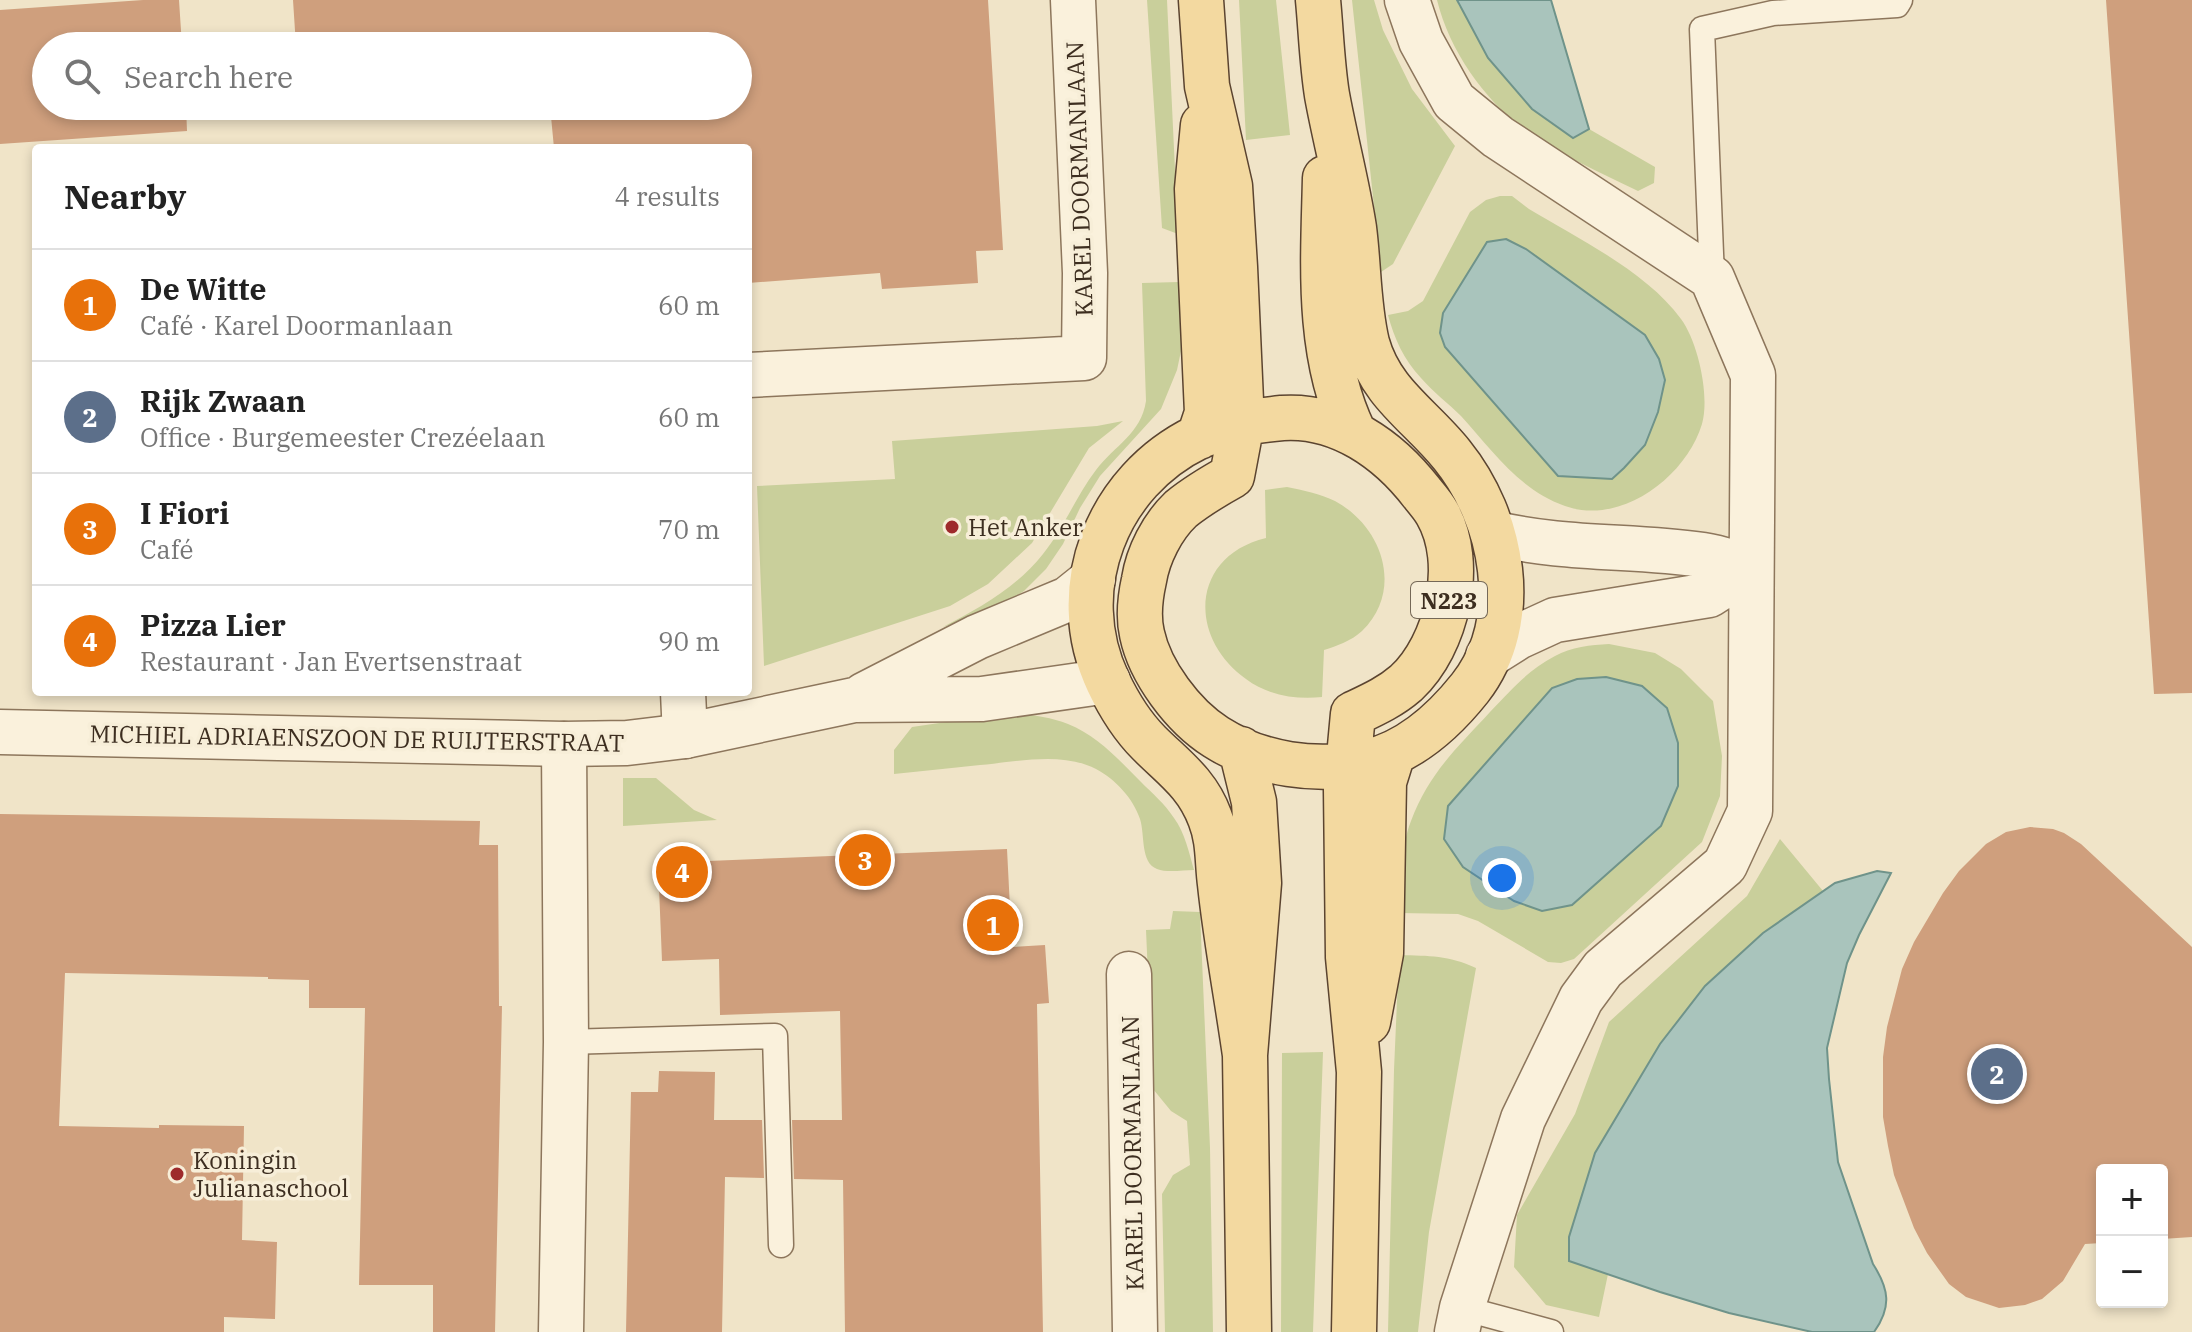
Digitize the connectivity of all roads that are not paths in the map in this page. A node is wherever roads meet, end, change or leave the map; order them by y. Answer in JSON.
{"nodes":[{"id":1,"x":1073,"y":0,"type":"edge"},
{"id":2,"x":1201,"y":0,"type":"edge"},
{"id":3,"x":1318,"y":0,"type":"edge"},
{"id":4,"x":1407,"y":0,"type":"edge"},
{"id":5,"x":1900,"y":0,"type":"edge"},
{"id":6,"x":1207,"y":86,"type":"junction"},
{"id":7,"x":1327,"y":91,"type":"junction"},
{"id":8,"x":1712,"y":278,"type":"junction"},
{"id":9,"x":752,"y":375,"type":"edge"},
{"id":10,"x":1242,"y":423,"type":"junction"},
{"id":11,"x":1354,"y":433,"type":"junction"},
{"id":12,"x":1199,"y":437,"type":"junction"},
{"id":13,"x":1438,"y":514,"type":"junction"},
{"id":14,"x":1493,"y":533,"type":"junction"},
{"id":15,"x":1751,"y":568,"type":"junction"},
{"id":16,"x":1093,"y":579,"type":"junction"},
{"id":17,"x":1488,"y":656,"type":"junction"},
{"id":18,"x":1108,"y":681,"type":"junction"},
{"id":19,"x":1168,"y":691,"type":"junction"},
{"id":20,"x":683,"y":696,"type":"edge"},
{"id":21,"x":854,"y":700,"type":"junction"},
{"id":22,"x":0,"y":732,"type":"edge"},
{"id":23,"x":685,"y":736,"type":"junction"},
{"id":24,"x":564,"y":744,"type":"junction"},
{"id":25,"x":1241,"y":749,"type":"junction"},
{"id":26,"x":1393,"y":753,"type":"junction"},
{"id":27,"x":1349,"y":764,"type":"junction"},
{"id":28,"x":1129,"y":974,"type":"dead end"},
{"id":29,"x":566,"y":1042,"type":"junction"},
{"id":30,"x":1245,"y":1055,"type":"junction"},
{"id":31,"x":1359,"y":1072,"type":"junction"},
{"id":32,"x":781,"y":1245,"type":"dead end"},
{"id":33,"x":1460,"y":1320,"type":"edge"},
{"id":34,"x":561,"y":1332,"type":"edge"},
{"id":35,"x":1135,"y":1332,"type":"edge"},
{"id":36,"x":1249,"y":1332,"type":"edge"},
{"id":37,"x":1354,"y":1332,"type":"edge"},
{"id":38,"x":1551,"y":1332,"type":"edge"}],
"edges":[{"from":1,"to":9,"type":"street","name":"KAREL DOORMANLAAN"},
{"from":2,"to":6,"type":"main road","number":"N223"},
{"from":3,"to":7,"type":"main road","number":"N223"},
{"from":4,"to":8,"type":"street"},
{"from":5,"to":8,"type":"lane"},
{"from":6,"to":10,"type":"main road","number":"N223"},
{"from":6,"to":12,"type":"main road","number":"N223"},
{"from":7,"to":11,"type":"main road","number":"N223"},
{"from":7,"to":14,"type":"main road","number":"N223"},
{"from":8,"to":15,"type":"street"},
{"from":10,"to":11,"type":"main road","number":"N223"},
{"from":10,"to":12,"type":"main road","number":"N223"},
{"from":10,"to":19,"type":"main road","number":"N223"},
{"from":11,"to":13,"type":"main road","number":"N223"},
{"from":12,"to":16,"type":"main road","number":"N223"},
{"from":13,"to":14,"type":"main road"},
{"from":13,"to":27,"type":"main road","number":"N223"},
{"from":14,"to":15,"type":"street"},
{"from":14,"to":17,"type":"main road","number":"N223"},
{"from":15,"to":17,"type":"street"},
{"from":15,"to":33,"type":"street"},
{"from":16,"to":18,"type":"main road","number":"N223"},
{"from":16,"to":21,"type":"street","name":"MICHIEL ADRIAENSZOON DE RUIJTERSTRAAT"},
{"from":17,"to":26,"type":"main road","number":"N223"},
{"from":18,"to":19,"type":"main road"},
{"from":18,"to":21,"type":"street","name":"MICHIEL ADRIAENSZOON DE RUIJTERSTRAAT"},
{"from":18,"to":30,"type":"main road","number":"N223"},
{"from":19,"to":25,"type":"main road","number":"N223"},
{"from":20,"to":23,"type":"street"},
{"from":21,"to":23,"type":"street","name":"MICHIEL ADRIAENSZOON DE RUIJTERSTRAAT"},
{"from":22,"to":24,"type":"street","name":"MICHIEL ADRIAENSZOON DE RUIJTERSTRAAT"},
{"from":23,"to":24,"type":"street","name":"MICHIEL ADRIAENSZOON DE RUIJTERSTRAAT"},
{"from":24,"to":29,"type":"street"},
{"from":25,"to":27,"type":"main road","number":"N223"},
{"from":25,"to":30,"type":"main road","number":"N223"},
{"from":26,"to":27,"type":"main road","number":"N223"},
{"from":26,"to":31,"type":"main road","number":"N223"},
{"from":27,"to":31,"type":"main road","number":"N223"},
{"from":28,"to":35,"type":"street","name":"KAREL DOORMANLAAN"},
{"from":29,"to":32,"type":"lane"},
{"from":29,"to":34,"type":"street"},
{"from":30,"to":36,"type":"main road","number":"N223"},
{"from":31,"to":37,"type":"main road","number":"N223"},
{"from":33,"to":38,"type":"lane"}]}
